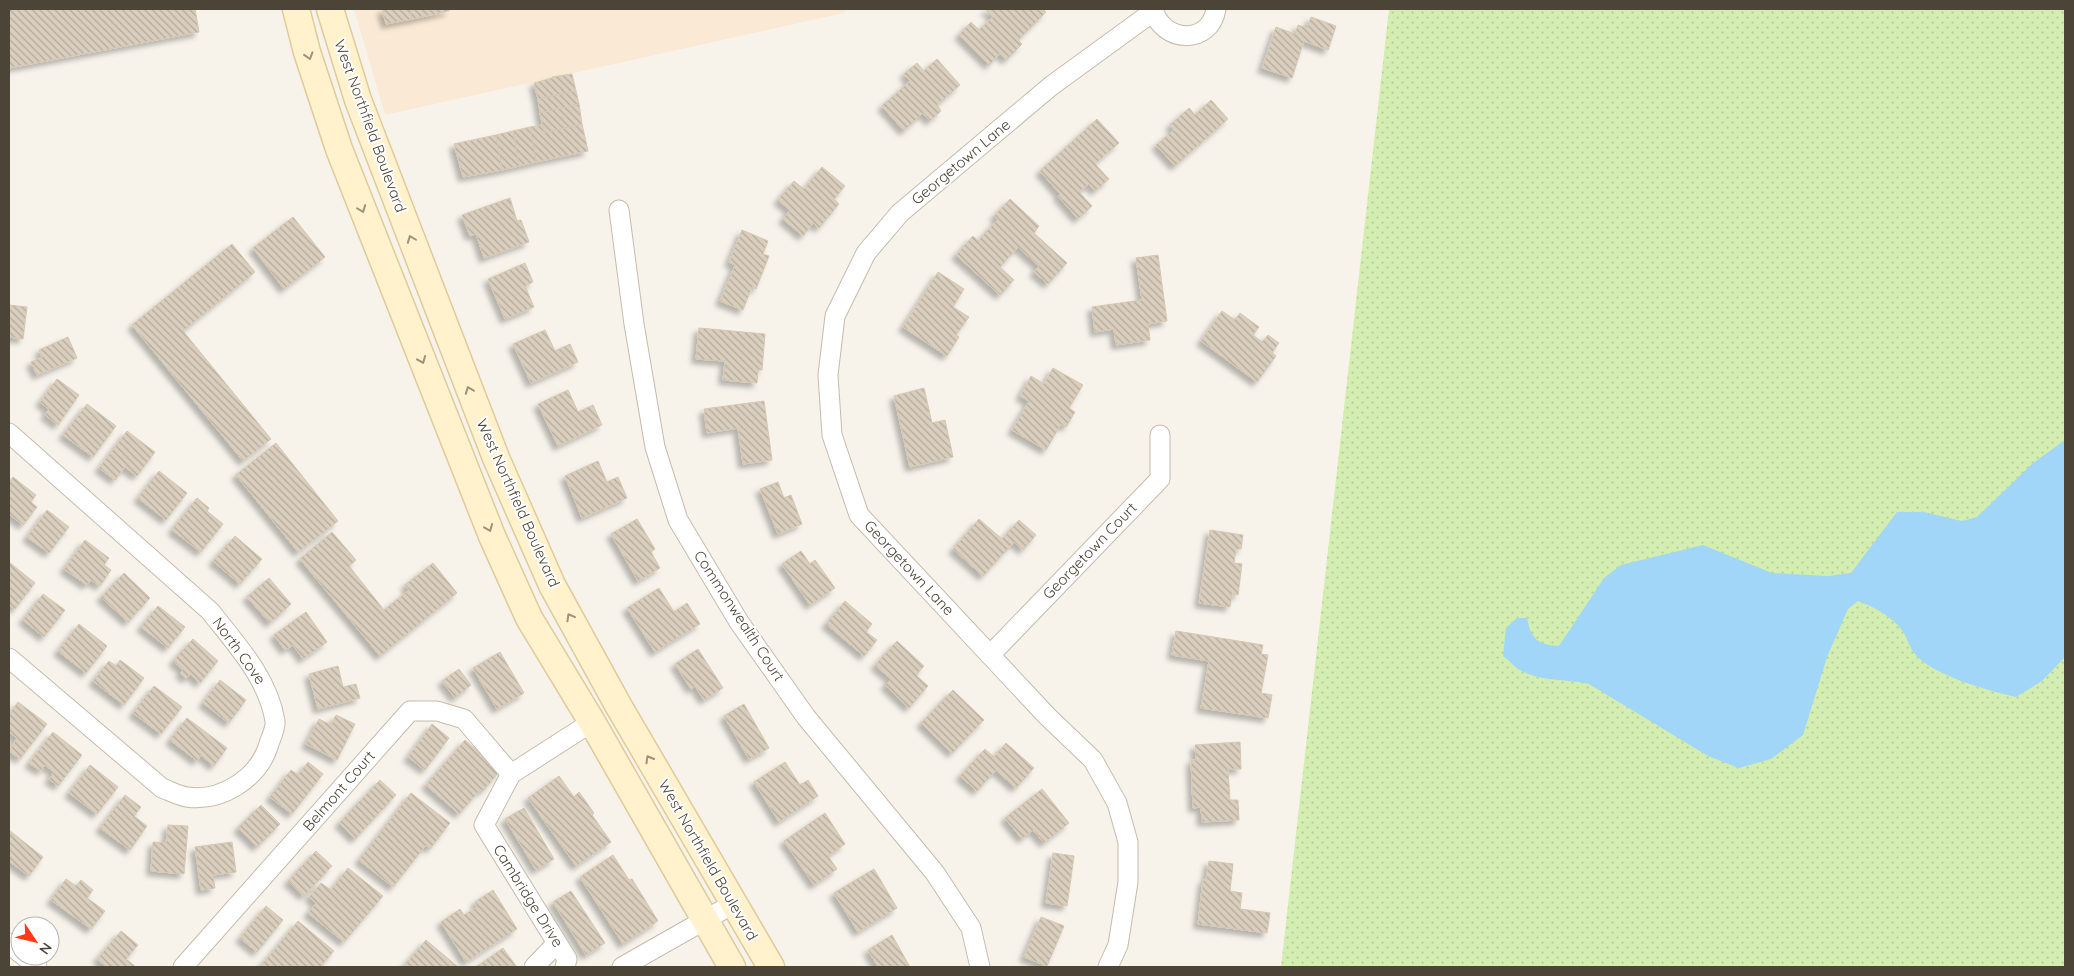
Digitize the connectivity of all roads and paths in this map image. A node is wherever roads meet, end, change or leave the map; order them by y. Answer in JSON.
{"nodes":[{"id":1,"x":296,"y":9,"type":"edge"},
{"id":2,"x":330,"y":9,"type":"edge"},
{"id":3,"x":1216,"y":9,"type":"edge"},
{"id":4,"x":1153,"y":10,"type":"edge"},
{"id":5,"x":619,"y":210,"type":"dead end"},
{"id":6,"x":9,"y":433,"type":"edge"},
{"id":7,"x":1160,"y":435,"type":"dead end"},
{"id":8,"x":507,"y":484,"type":"junction"},
{"id":9,"x":476,"y":497,"type":"junction"},
{"id":10,"x":990,"y":655,"type":"junction"},
{"id":11,"x":9,"y":658,"type":"edge"},
{"id":12,"x":592,"y":722,"type":"junction"},
{"id":13,"x":511,"y":774,"type":"junction"},
{"id":14,"x":733,"y":904,"type":"junction"},
{"id":15,"x":704,"y":920,"type":"junction"},
{"id":16,"x":557,"y":943,"type":"junction"},
{"id":17,"x":183,"y":967,"type":"edge"},
{"id":18,"x":534,"y":967,"type":"edge"},
{"id":19,"x":565,"y":967,"type":"edge"},
{"id":20,"x":622,"y":967,"type":"edge"},
{"id":21,"x":732,"y":967,"type":"edge"},
{"id":22,"x":771,"y":967,"type":"edge"},
{"id":23,"x":980,"y":967,"type":"edge"},
{"id":24,"x":1108,"y":967,"type":"edge"}],
"edges":[{"from":1,"to":9,"type":"main road","one_way":true},
{"from":8,"to":2,"type":"main road","name":"West Northfield Boulevard","one_way":true},
{"from":3,"to":4,"type":"street"},
{"from":4,"to":10,"type":"street","name":"Georgetown Lane"},
{"from":5,"to":23,"type":"street","name":"Commonwealth Court"},
{"from":6,"to":11,"type":"street","name":"North Cove"},
{"from":7,"to":10,"type":"street","name":"Georgetown Court"},
{"from":8,"to":9,"type":"main road"},
{"from":14,"to":8,"type":"main road","name":"West Northfield Boulevard","one_way":true},
{"from":9,"to":12,"type":"main road","one_way":true},
{"from":10,"to":24,"type":"street","name":"Georgetown Lane"},
{"from":12,"to":13,"type":"street"},
{"from":12,"to":15,"type":"main road"},
{"from":13,"to":16,"type":"street","name":"Cambridge Drive"},
{"from":13,"to":17,"type":"street","name":"Belmont Court"},
{"from":14,"to":15,"type":"street"},
{"from":14,"to":22,"type":"main road","name":"West Northfield Boulevard"},
{"from":15,"to":20,"type":"street"},
{"from":15,"to":21,"type":"main road"},
{"from":16,"to":18,"type":"street"},
{"from":16,"to":19,"type":"street","name":"Cambridge Drive"}]}
